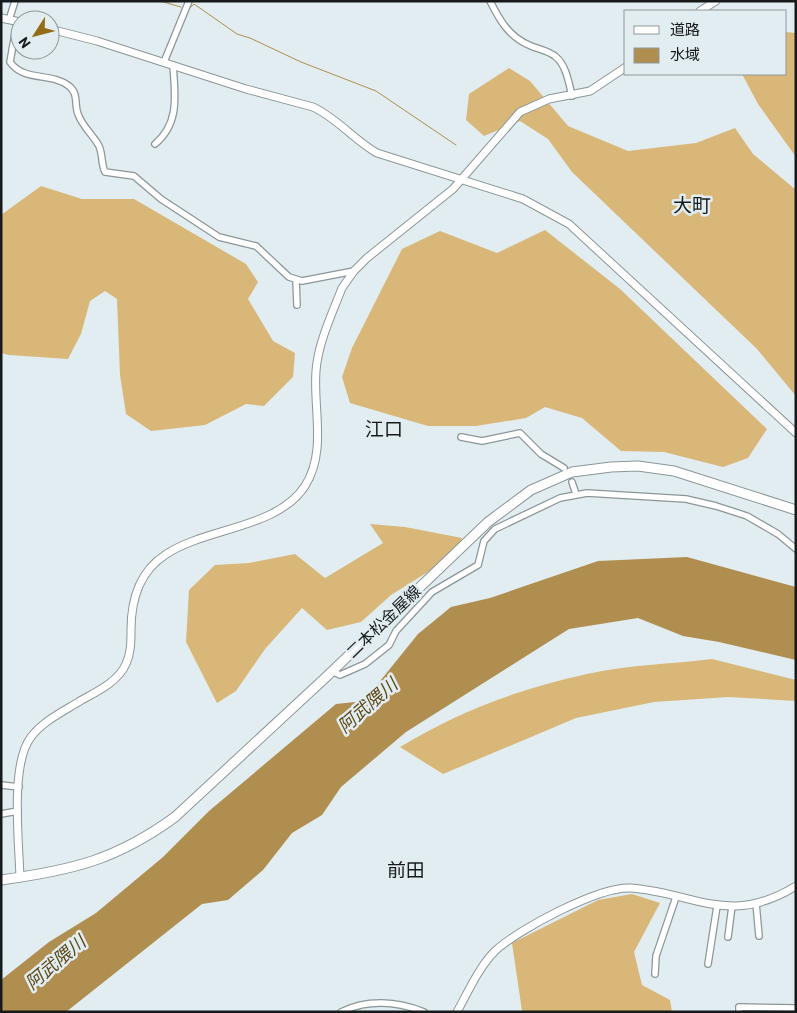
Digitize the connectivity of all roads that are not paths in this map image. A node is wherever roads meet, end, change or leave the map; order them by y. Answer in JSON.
{"nodes":[{"id":1,"x":15,"y":1,"type":"edge"},
{"id":2,"x":189,"y":1,"type":"edge"},
{"id":3,"x":490,"y":1,"type":"edge"},
{"id":4,"x":716,"y":1,"type":"edge"},
{"id":5,"x":702,"y":10,"type":"edge"},
{"id":6,"x":1,"y":18,"type":"edge"},
{"id":7,"x":9,"y":20,"type":"joint"},
{"id":8,"x":60,"y":32,"type":"edge"},
{"id":9,"x":10,"y":60,"type":"edge"},
{"id":10,"x":164,"y":62,"type":"junction"},
{"id":11,"x":173,"y":65,"type":"junction"},
{"id":12,"x":624,"y":68,"type":"edge"},
{"id":13,"x":572,"y":96,"type":"junction"},
{"id":14,"x":155,"y":144,"type":"dead end"},
{"id":15,"x":462,"y":180,"type":"junction"},
{"id":16,"x":354,"y":271,"type":"junction"},
{"id":17,"x":296,"y":280,"type":"junction"},
{"id":18,"x":297,"y":305,"type":"dead end"},
{"id":19,"x":796,"y":433,"type":"edge"},
{"id":20,"x":462,"y":437,"type":"dead end"},
{"id":21,"x":564,"y":468,"type":"dead end"},
{"id":22,"x":572,"y":482,"type":"dead end"},
{"id":23,"x":576,"y":494,"type":"junction"},
{"id":24,"x":796,"y":510,"type":"edge"},
{"id":25,"x":796,"y":549,"type":"edge"},
{"id":26,"x":332,"y":671,"type":"junction"},
{"id":27,"x":1,"y":785,"type":"edge"},
{"id":28,"x":19,"y":787,"type":"junction"},
{"id":29,"x":18,"y":811,"type":"junction"},
{"id":30,"x":1,"y":814,"type":"edge"},
{"id":31,"x":20,"y":878,"type":"junction"},
{"id":32,"x":1,"y":880,"type":"edge"},
{"id":33,"x":796,"y":886,"type":"edge"},
{"id":34,"x":676,"y":897,"type":"junction"},
{"id":35,"x":756,"y":903,"type":"junction"},
{"id":36,"x":717,"y":906,"type":"junction"},
{"id":37,"x":732,"y":906,"type":"junction"},
{"id":38,"x":759,"y":936,"type":"dead end"},
{"id":39,"x":728,"y":937,"type":"dead end"},
{"id":40,"x":708,"y":964,"type":"dead end"},
{"id":41,"x":655,"y":974,"type":"dead end"},
{"id":42,"x":796,"y":1008,"type":"edge"},
{"id":43,"x":341,"y":1012,"type":"edge"},
{"id":44,"x":424,"y":1012,"type":"edge"},
{"id":45,"x":457,"y":1012,"type":"edge"},
{"id":46,"x":739,"y":1012,"type":"edge"}],
"edges":[{"from":1,"to":7,"type":"street"},
{"from":2,"to":10,"type":"street"},
{"from":3,"to":13,"type":"street"},
{"from":4,"to":5,"type":"street"},
{"from":6,"to":7,"type":"street"},
{"from":8,"to":10,"type":"street"},
{"from":9,"to":17,"type":"street"},
{"from":10,"to":11,"type":"street"},
{"from":11,"to":14,"type":"street"},
{"from":11,"to":15,"type":"street"},
{"from":12,"to":13,"type":"street"},
{"from":13,"to":15,"type":"street"},
{"from":15,"to":16,"type":"street"},
{"from":15,"to":19,"type":"street"},
{"from":16,"to":17,"type":"street"},
{"from":16,"to":28,"type":"street"},
{"from":17,"to":18,"type":"street"},
{"from":20,"to":21,"type":"street"},
{"from":22,"to":23,"type":"street"},
{"from":23,"to":25,"type":"street"},
{"from":23,"to":26,"type":"street"},
{"from":24,"to":26,"type":"main road","name":"二本松金屋線"},
{"from":26,"to":31,"type":"main road","name":"二本松金屋線"},
{"from":27,"to":28,"type":"street"},
{"from":28,"to":29,"type":"street"},
{"from":29,"to":30,"type":"street"},
{"from":29,"to":31,"type":"street"},
{"from":31,"to":32,"type":"main road","name":"二本松金屋線"},
{"from":33,"to":35,"type":"street"},
{"from":34,"to":36,"type":"street"},
{"from":34,"to":41,"type":"street"},
{"from":34,"to":45,"type":"street"},
{"from":35,"to":37,"type":"street"},
{"from":35,"to":38,"type":"street"},
{"from":36,"to":37,"type":"street"},
{"from":36,"to":40,"type":"street"},
{"from":37,"to":39,"type":"street"},
{"from":42,"to":46,"type":"street"},
{"from":43,"to":44,"type":"street"}]}
